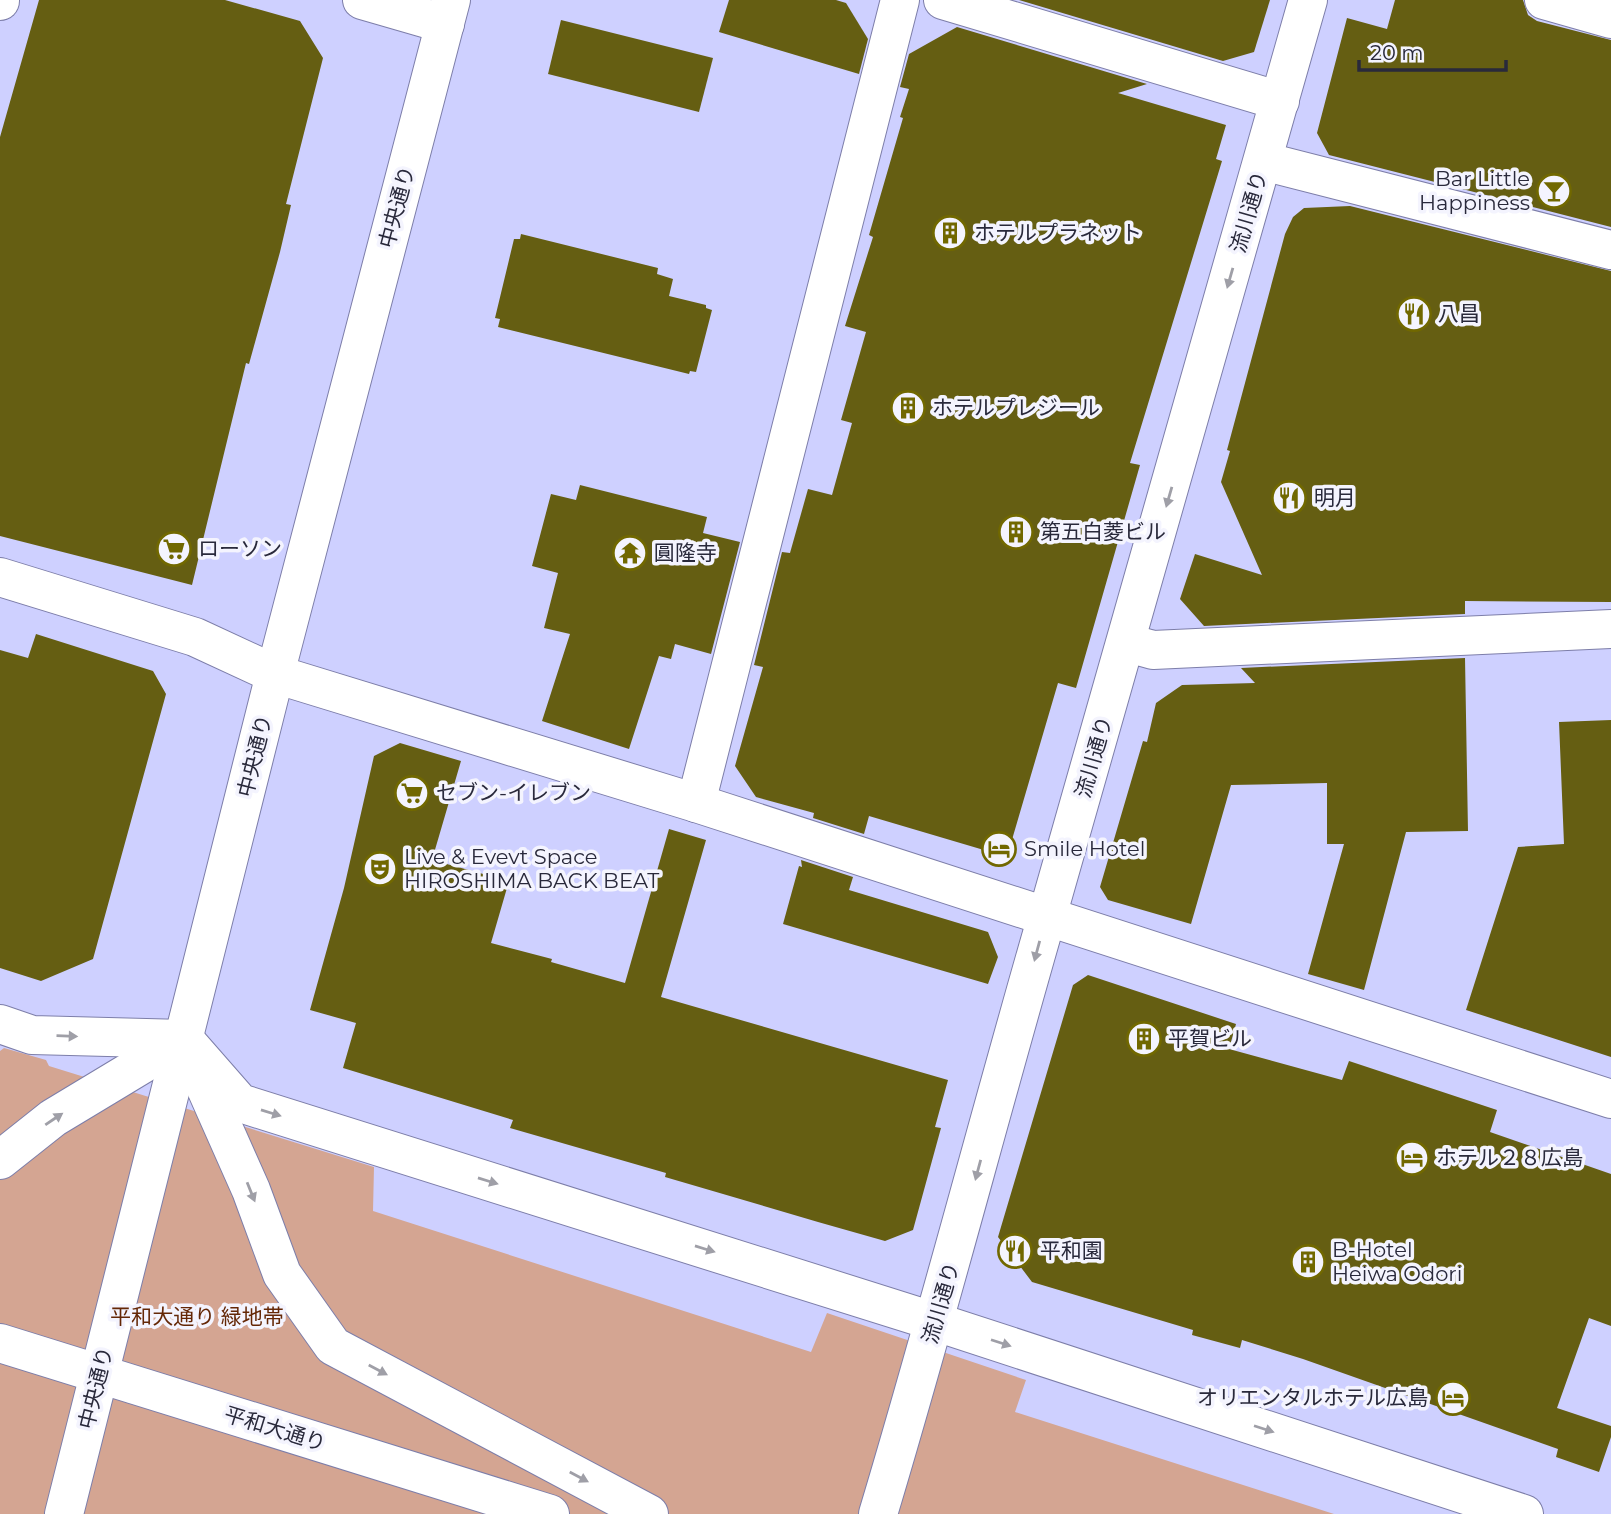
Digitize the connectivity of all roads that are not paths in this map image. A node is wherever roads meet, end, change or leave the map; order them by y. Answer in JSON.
{"nodes":[{"id":1,"x":362,"y":0,"type":"edge"},
{"id":2,"x":900,"y":0,"type":"edge"},
{"id":3,"x":943,"y":0,"type":"edge"},
{"id":4,"x":1308,"y":0,"type":"edge"},
{"id":5,"x":1544,"y":0,"type":"edge"},
{"id":6,"x":448,"y":12,"type":"edge"},
{"id":7,"x":1611,"y":19,"type":"edge"},
{"id":8,"x":1280,"y":101,"type":"junction"},
{"id":9,"x":1263,"y":161,"type":"junction"},
{"id":10,"x":1611,"y":250,"type":"edge"},
{"id":11,"x":0,"y":577,"type":"edge"},
{"id":12,"x":1611,"y":629,"type":"edge"},
{"id":13,"x":1128,"y":643,"type":"junction"},
{"id":14,"x":275,"y":674,"type":"junction"},
{"id":15,"x":696,"y":803,"type":"junction"},
{"id":16,"x":1047,"y":915,"type":"junction"},
{"id":17,"x":0,"y":1024,"type":"edge"},
{"id":18,"x":184,"y":1039,"type":"junction"},
{"id":19,"x":1611,"y":1099,"type":"edge"},
{"id":20,"x":0,"y":1160,"type":"edge"},
{"id":21,"x":936,"y":1322,"type":"junction"},
{"id":22,"x":0,"y":1343,"type":"edge"},
{"id":23,"x":99,"y":1375,"type":"junction"},
{"id":24,"x":64,"y":1514,"type":"edge"},
{"id":25,"x":550,"y":1514,"type":"edge"},
{"id":26,"x":649,"y":1514,"type":"edge"},
{"id":27,"x":878,"y":1514,"type":"edge"},
{"id":28,"x":1524,"y":1514,"type":"edge"}],
"edges":[{"from":1,"to":6,"type":"street"},
{"from":2,"to":15,"type":"street"},
{"from":3,"to":8,"type":"street"},
{"from":4,"to":8,"type":"street","name":"流川通り"},
{"from":5,"to":7,"type":"street"},
{"from":6,"to":14,"type":"street","name":"中央通り"},
{"from":8,"to":9,"type":"street","name":"流川通り"},
{"from":9,"to":10,"type":"street"},
{"from":9,"to":13,"type":"street","name":"流川通り","one_way":true},
{"from":11,"to":14,"type":"street"},
{"from":12,"to":13,"type":"street"},
{"from":13,"to":16,"type":"street","name":"流川通り"},
{"from":14,"to":15,"type":"street"},
{"from":14,"to":18,"type":"street","name":"中央通り"},
{"from":15,"to":16,"type":"street"},
{"from":16,"to":19,"type":"street"},
{"from":16,"to":21,"type":"street","name":"流川通り","one_way":true},
{"from":17,"to":18,"type":"street","one_way":true},
{"from":20,"to":18,"type":"street","one_way":true},
{"from":18,"to":21,"type":"street","one_way":true},
{"from":18,"to":23,"type":"street","name":"中央通り"},
{"from":18,"to":26,"type":"street","one_way":true},
{"from":21,"to":27,"type":"street","name":"流川通り"},
{"from":21,"to":28,"type":"street","one_way":true},
{"from":22,"to":23,"type":"street","name":"平和大通り"},
{"from":23,"to":24,"type":"street","name":"中央通り"},
{"from":23,"to":25,"type":"street","name":"平和大通り"}]}
